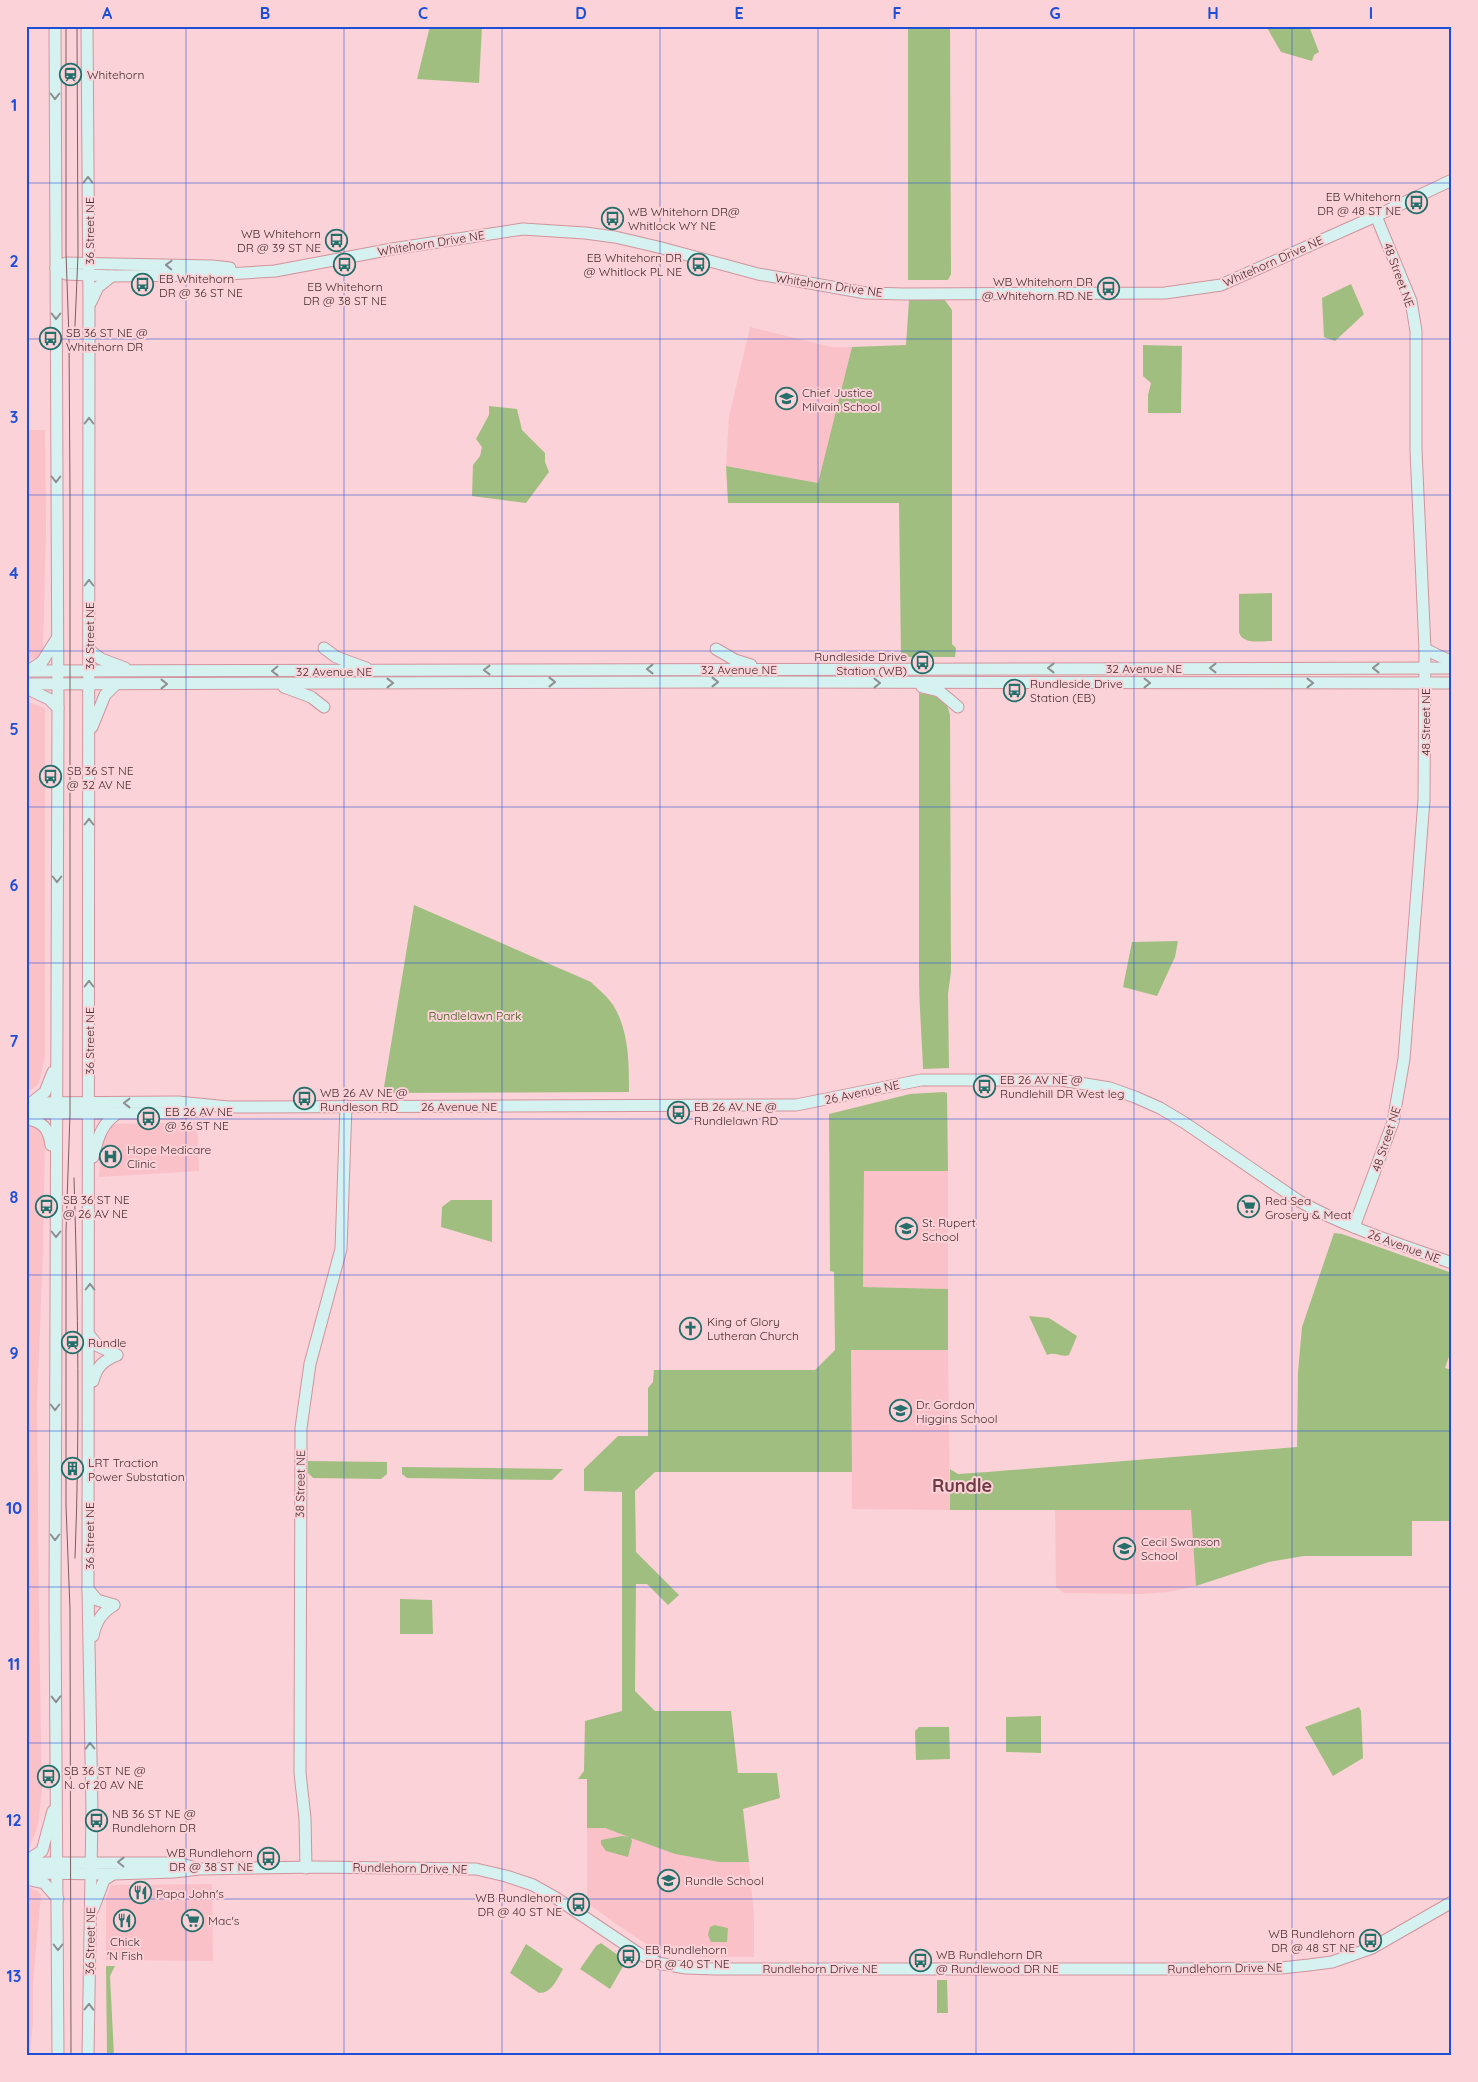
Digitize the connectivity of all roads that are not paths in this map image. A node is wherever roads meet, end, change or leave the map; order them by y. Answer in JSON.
{"nodes":[{"id":1,"x":55,"y":26,"type":"edge"},
{"id":2,"x":87,"y":26,"type":"edge"},
{"id":3,"x":1452,"y":180,"type":"edge"},
{"id":4,"x":1376,"y":216,"type":"junction"},
{"id":5,"x":89,"y":263,"type":"junction"},
{"id":6,"x":56,"y":268,"type":"junction"},
{"id":7,"x":252,"y":271,"type":"junction"},
{"id":8,"x":89,"y":275,"type":"junction"},
{"id":9,"x":112,"y":276,"type":"junction"},
{"id":10,"x":89,"y":306,"type":"junction"},
{"id":11,"x":57,"y":639,"type":"junction"},
{"id":12,"x":324,"y":648,"type":"dead end"},
{"id":13,"x":1425,"y":649,"type":"junction"},
{"id":14,"x":89,"y":650,"type":"junction"},
{"id":15,"x":716,"y":650,"type":"dead end"},
{"id":16,"x":1452,"y":662,"type":"edge"},
{"id":17,"x":1424,"y":668,"type":"junction"},
{"id":18,"x":1452,"y":668,"type":"edge"},
{"id":19,"x":765,"y":669,"type":"junction"},
{"id":20,"x":27,"y":671,"type":"edge"},
{"id":21,"x":57,"y":671,"type":"junction"},
{"id":22,"x":89,"y":671,"type":"junction"},
{"id":23,"x":134,"y":671,"type":"junction"},
{"id":24,"x":374,"y":671,"type":"junction"},
{"id":25,"x":273,"y":683,"type":"junction"},
{"id":26,"x":906,"y":683,"type":"junction"},
{"id":27,"x":1425,"y":683,"type":"junction"},
{"id":28,"x":1452,"y":683,"type":"edge"},
{"id":29,"x":26,"y":684,"type":"edge"},
{"id":30,"x":57,"y":684,"type":"junction"},
{"id":31,"x":89,"y":684,"type":"junction"},
{"id":32,"x":116,"y":684,"type":"junction"},
{"id":33,"x":26,"y":688,"type":"edge"},
{"id":34,"x":324,"y":707,"type":"dead end"},
{"id":35,"x":958,"y":707,"type":"dead end"},
{"id":36,"x":58,"y":708,"type":"junction"},
{"id":37,"x":89,"y":734,"type":"junction"},
{"id":38,"x":56,"y":1048,"type":"junction"},
{"id":39,"x":28,"y":1106,"type":"edge"},
{"id":40,"x":346,"y":1106,"type":"junction"},
{"id":41,"x":228,"y":1107,"type":"junction"},
{"id":42,"x":56,"y":1108,"type":"junction"},
{"id":43,"x":89,"y":1109,"type":"junction"},
{"id":44,"x":116,"y":1114,"type":"junction"},
{"id":45,"x":26,"y":1119,"type":"edge"},
{"id":46,"x":56,"y":1168,"type":"junction"},
{"id":47,"x":89,"y":1171,"type":"junction"},
{"id":48,"x":1354,"y":1227,"type":"junction"},
{"id":49,"x":1452,"y":1263,"type":"edge"},
{"id":50,"x":90,"y":1336,"type":"junction"},
{"id":51,"x":90,"y":1398,"type":"junction"},
{"id":52,"x":88,"y":1589,"type":"junction"},
{"id":53,"x":89,"y":1655,"type":"junction"},
{"id":54,"x":57,"y":1792,"type":"junction"},
{"id":55,"x":26,"y":1862,"type":"edge"},
{"id":56,"x":91,"y":1862,"type":"junction"},
{"id":57,"x":58,"y":1867,"type":"junction"},
{"id":58,"x":74,"y":1868,"type":"junction"},
{"id":59,"x":306,"y":1868,"type":"junction"},
{"id":60,"x":199,"y":1869,"type":"junction"},
{"id":61,"x":26,"y":1873,"type":"edge"},
{"id":62,"x":91,"y":1874,"type":"junction"},
{"id":63,"x":113,"y":1874,"type":"junction"},
{"id":64,"x":26,"y":1879,"type":"edge"},
{"id":65,"x":58,"y":1899,"type":"junction"},
{"id":66,"x":1452,"y":1902,"type":"edge"},
{"id":67,"x":90,"y":1916,"type":"junction"},
{"id":68,"x":58,"y":2056,"type":"edge"},
{"id":69,"x":88,"y":2056,"type":"edge"}],
"edges":[{"from":1,"to":6,"type":"main road","one_way":true},
{"from":5,"to":2,"type":"main road","name":"36 Street NE","one_way":true},
{"from":3,"to":4,"type":"main road","name":"Whitehorn Drive NE"},
{"from":4,"to":7,"type":"main road","name":"Whitehorn Drive NE"},
{"from":4,"to":13,"type":"main road","name":"48 Street NE"},
{"from":5,"to":6,"type":"main road","name":"Whitehorn Drive NE"},
{"from":7,"to":5,"type":"main road","name":"Whitehorn Drive NE","one_way":true},
{"from":5,"to":8,"type":"main road","name":"36 Street NE"},
{"from":6,"to":8,"type":"main road","name":"Whitehorn Drive NE"},
{"from":6,"to":11,"type":"main road","one_way":true},
{"from":7,"to":9,"type":"main road","name":"Whitehorn Drive NE"},
{"from":8,"to":9,"type":"main road","name":"Whitehorn Drive NE"},
{"from":8,"to":10,"type":"main road","name":"36 Street NE"},
{"from":9,"to":10,"type":"main road"},
{"from":14,"to":10,"type":"main road","name":"36 Street NE","one_way":true},
{"from":11,"to":20,"type":"main road"},
{"from":11,"to":21,"type":"main road"},
{"from":12,"to":24,"type":"main road"},
{"from":13,"to":16,"type":"main road"},
{"from":13,"to":17,"type":"main road","name":"48 Street NE"},
{"from":14,"to":22,"type":"main road","name":"36 Street NE"},
{"from":14,"to":23,"type":"main road"},
{"from":15,"to":19,"type":"main road"},
{"from":17,"to":18,"type":"main road","name":"32 Avenue NE"},
{"from":17,"to":19,"type":"main road","name":"32 Avenue NE","one_way":true},
{"from":17,"to":27,"type":"main road","name":"48 Street NE"},
{"from":19,"to":24,"type":"main road","name":"32 Avenue NE","one_way":true},
{"from":20,"to":21,"type":"main road","name":"32 Avenue NE"},
{"from":21,"to":22,"type":"main road","name":"32 Avenue NE"},
{"from":21,"to":30,"type":"main road"},
{"from":22,"to":23,"type":"main road","name":"32 Avenue NE"},
{"from":22,"to":31,"type":"main road","name":"36 Street NE"},
{"from":24,"to":23,"type":"main road","name":"32 Avenue NE","one_way":true},
{"from":25,"to":26,"type":"main road","name":"32 Avenue NE","one_way":true},
{"from":32,"to":25,"type":"main road","name":"32 Avenue NE","one_way":true},
{"from":25,"to":34,"type":"main road"},
{"from":26,"to":27,"type":"main road","name":"32 Avenue NE","one_way":true},
{"from":26,"to":35,"type":"main road"},
{"from":27,"to":28,"type":"main road","name":"32 Avenue NE"},
{"from":27,"to":48,"type":"main road","name":"48 Street NE"},
{"from":29,"to":30,"type":"main road","name":"32 Avenue NE"},
{"from":30,"to":31,"type":"main road","name":"32 Avenue NE"},
{"from":30,"to":36,"type":"main road"},
{"from":31,"to":32,"type":"main road","name":"32 Avenue NE"},
{"from":31,"to":37,"type":"main road","name":"36 Street NE"},
{"from":32,"to":37,"type":"main road"},
{"from":33,"to":36,"type":"main road"},
{"from":36,"to":38,"type":"main road","one_way":true},
{"from":43,"to":37,"type":"main road","name":"36 Street NE","one_way":true},
{"from":38,"to":39,"type":"main road"},
{"from":38,"to":42,"type":"main road"},
{"from":39,"to":42,"type":"main road","name":"26 Avenue NE"},
{"from":40,"to":41,"type":"main road","name":"26 Avenue NE"},
{"from":40,"to":48,"type":"main road","name":"26 Avenue NE"},
{"from":40,"to":59,"type":"main road","name":"38 Street NE"},
{"from":41,"to":43,"type":"main road","name":"26 Avenue NE","one_way":true},
{"from":41,"to":44,"type":"main road","name":"26 Avenue NE"},
{"from":42,"to":43,"type":"main road","name":"26 Avenue NE"},
{"from":42,"to":46,"type":"main road"},
{"from":43,"to":44,"type":"main road","name":"26 Avenue NE"},
{"from":43,"to":47,"type":"main road","name":"36 Street NE"},
{"from":44,"to":47,"type":"main road"},
{"from":45,"to":46,"type":"main road"},
{"from":46,"to":54,"type":"main road","one_way":true},
{"from":50,"to":47,"type":"main road","name":"36 Street NE","one_way":true},
{"from":48,"to":49,"type":"main road","name":"26 Avenue NE"},
{"from":50,"to":51,"type":"main road","name":"36 Street NE"},
{"from":50,"to":51,"type":"main road"},
{"from":51,"to":52,"type":"main road","name":"36 Street NE"},
{"from":52,"to":53,"type":"main road","name":"36 Street NE"},
{"from":52,"to":53,"type":"main road"},
{"from":56,"to":53,"type":"main road","name":"36 Street NE","one_way":true},
{"from":54,"to":55,"type":"main road"},
{"from":54,"to":57,"type":"main road"},
{"from":55,"to":57,"type":"main road"},
{"from":56,"to":58,"type":"main road","name":"Rundlehorn Drive NE"},
{"from":60,"to":56,"type":"main road","name":"Rundlehorn Drive NE","one_way":true},
{"from":56,"to":62,"type":"main road","name":"36 Street NE"},
{"from":57,"to":58,"type":"main road"},
{"from":57,"to":61,"type":"main road"},
{"from":57,"to":65,"type":"main road"},
{"from":58,"to":62,"type":"main road","name":"Rundlehorn Drive NE"},
{"from":59,"to":60,"type":"main road","name":"Rundlehorn Drive NE"},
{"from":59,"to":66,"type":"main road","name":"Rundlehorn Drive NE"},
{"from":60,"to":63,"type":"main road","name":"Rundlehorn Drive NE"},
{"from":62,"to":63,"type":"main road","name":"Rundlehorn Drive NE"},
{"from":62,"to":67,"type":"main road","name":"36 Street NE"},
{"from":63,"to":67,"type":"main road"},
{"from":64,"to":65,"type":"main road"},
{"from":65,"to":68,"type":"main road","one_way":true},
{"from":69,"to":67,"type":"main road","name":"36 Street NE","one_way":true}]}
